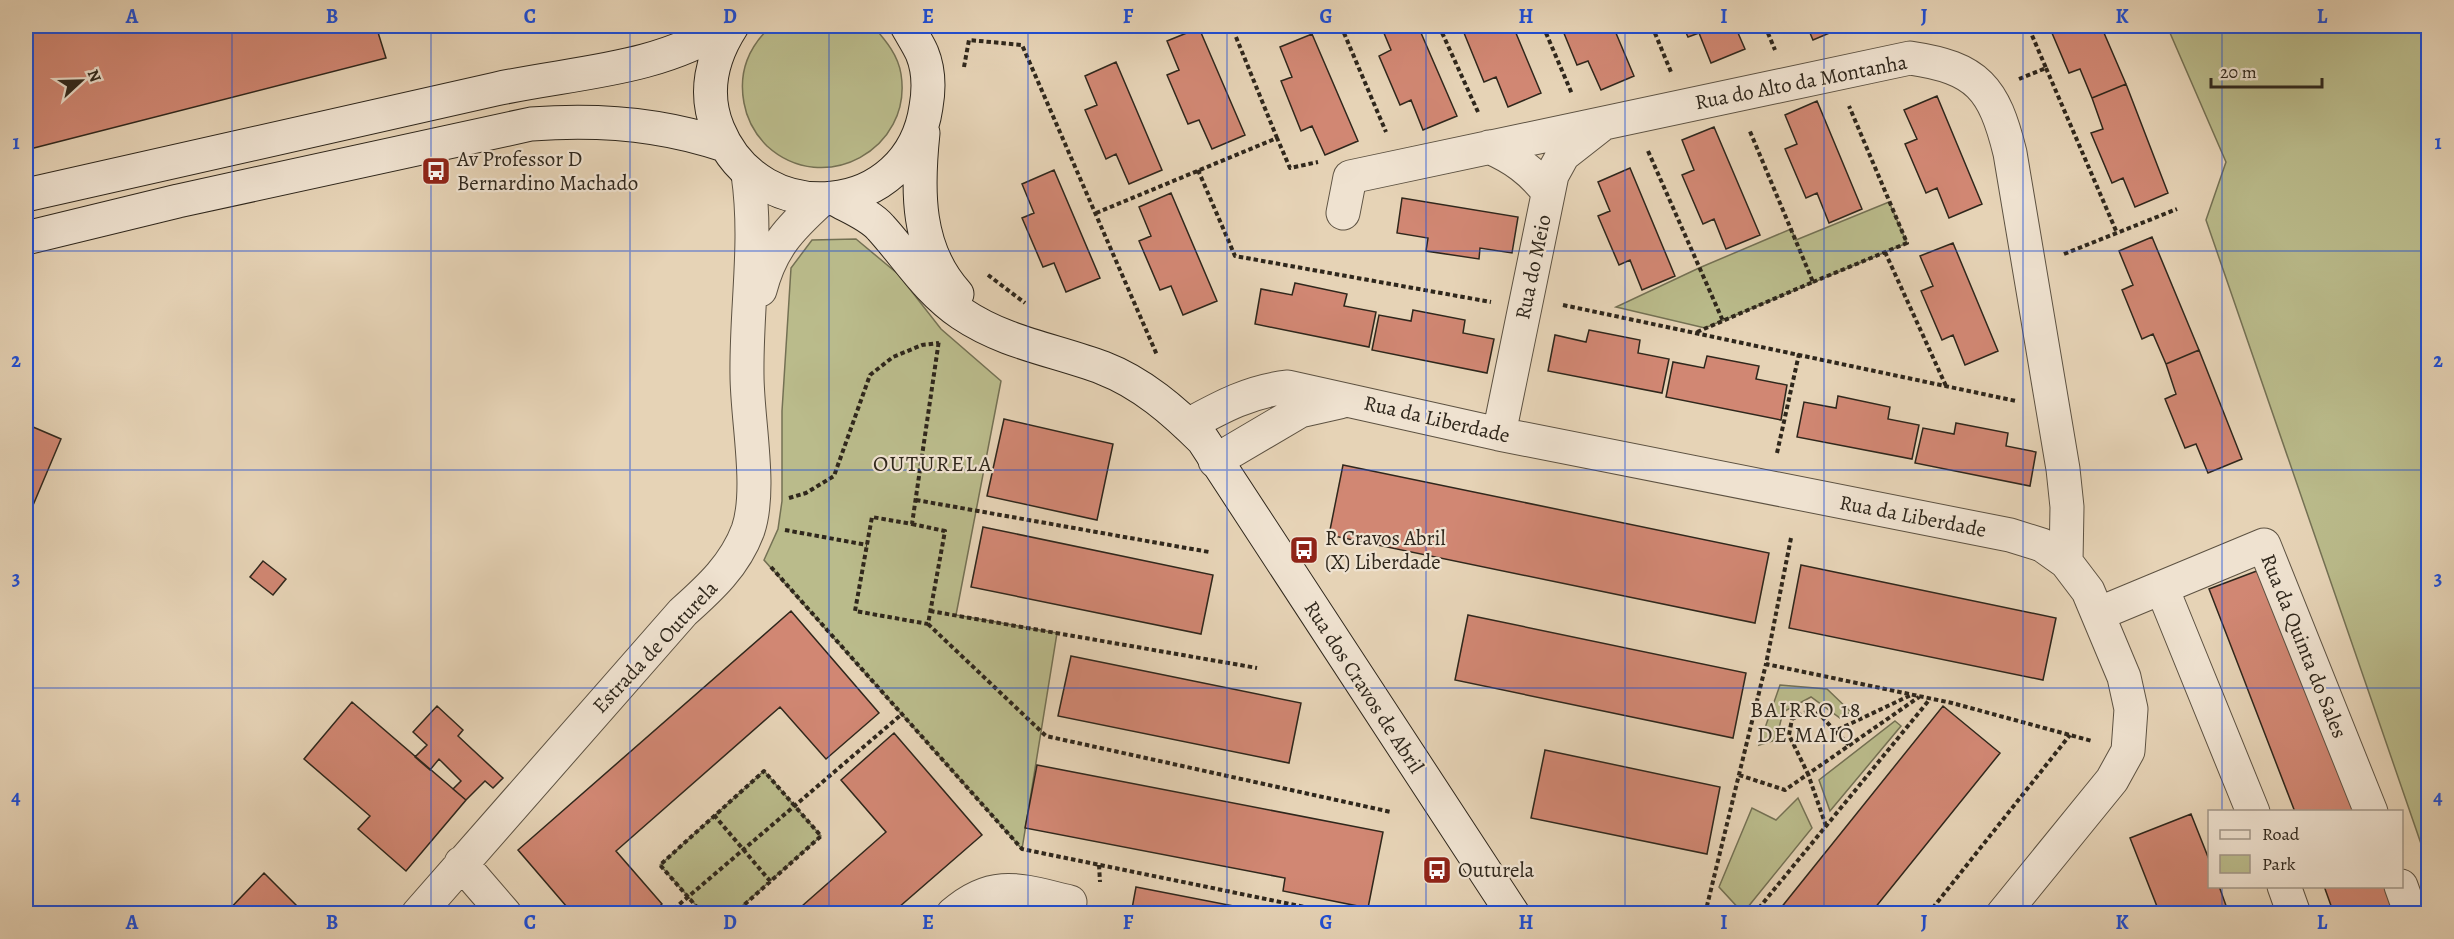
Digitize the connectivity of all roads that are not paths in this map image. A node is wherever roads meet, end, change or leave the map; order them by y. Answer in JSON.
{"nodes":[{"id":1,"x":726,"y":26,"type":"edge"},
{"id":2,"x":732,"y":26,"type":"edge"},
{"id":3,"x":907,"y":26,"type":"edge"},
{"id":4,"x":1606,"y":122,"type":"junction"},
{"id":5,"x":924,"y":124,"type":"junction"},
{"id":6,"x":724,"y":145,"type":"junction"},
{"id":7,"x":1489,"y":147,"type":"junction"},
{"id":8,"x":748,"y":174,"type":"junction"},
{"id":9,"x":1548,"y":192,"type":"junction"},
{"id":10,"x":26,"y":195,"type":"edge"},
{"id":11,"x":828,"y":199,"type":"junction"},
{"id":12,"x":1343,"y":213,"type":"dead end"},
{"id":13,"x":26,"y":238,"type":"edge"},
{"id":14,"x":750,"y":324,"type":"junction"},
{"id":15,"x":1001,"y":337,"type":"junction"},
{"id":16,"x":1353,"y":400,"type":"junction"},
{"id":17,"x":1188,"y":425,"type":"junction"},
{"id":18,"x":1499,"y":434,"type":"junction"},
{"id":19,"x":1215,"y":460,"type":"junction"},
{"id":20,"x":2066,"y":562,"type":"junction"},
{"id":21,"x":2162,"y":588,"type":"junction"},
{"id":22,"x":2098,"y":614,"type":"junction"},
{"id":23,"x":2252,"y":810,"type":"edge"},
{"id":24,"x":2370,"y":810,"type":"edge"},
{"id":25,"x":461,"y":863,"type":"junction"},
{"id":26,"x":2285,"y":888,"type":"edge"},
{"id":27,"x":2402,"y":888,"type":"edge"},
{"id":28,"x":1070,"y":902,"type":"dead end"},
{"id":29,"x":2014,"y":910,"type":"edge"},
{"id":30,"x":418,"y":914,"type":"edge"},
{"id":31,"x":505,"y":914,"type":"edge"},
{"id":32,"x":953,"y":914,"type":"edge"},
{"id":33,"x":1513,"y":914,"type":"edge"},
{"id":34,"x":2295,"y":914,"type":"edge"},
{"id":35,"x":2411,"y":914,"type":"edge"}],
"edges":[{"from":1,"to":10,"type":"street"},
{"from":2,"to":6,"type":"street","name":"Estrada de Outurela"},
{"from":3,"to":5,"type":"street","name":"Estrada de Outurela"},
{"from":4,"to":7,"type":"street","name":"Rua do Alto da Montanha"},
{"from":4,"to":9,"type":"street","name":"Rua do Meio"},
{"from":4,"to":20,"type":"street","name":"Rua do Alto da Montanha"},
{"from":5,"to":11,"type":"street","name":"Estrada de Outurela"},
{"from":5,"to":15,"type":"street"},
{"from":6,"to":8,"type":"street","name":"Estrada de Outurela"},
{"from":6,"to":13,"type":"street"},
{"from":7,"to":9,"type":"street"},
{"from":7,"to":12,"type":"street","name":"Rua do Alto da Montanha"},
{"from":8,"to":11,"type":"street","name":"Estrada de Outurela"},
{"from":8,"to":14,"type":"street","name":"Estrada de Outurela"},
{"from":9,"to":18,"type":"street","name":"Rua do Meio"},
{"from":11,"to":14,"type":"street","name":"Estrada de Outurela"},
{"from":11,"to":15,"type":"street"},
{"from":14,"to":25,"type":"street","name":"Estrada de Outurela"},
{"from":15,"to":17,"type":"street"},
{"from":16,"to":17,"type":"street","name":"Rua da Liberdade"},
{"from":16,"to":18,"type":"street","name":"Rua da Liberdade"},
{"from":16,"to":19,"type":"street","name":"Rua da Liberdade"},
{"from":17,"to":19,"type":"street"},
{"from":18,"to":20,"type":"street","name":"Rua da Liberdade"},
{"from":19,"to":33,"type":"street","name":"Rua dos Cravos de Abril"},
{"from":20,"to":22,"type":"street","name":"Rua da Liberdade"},
{"from":21,"to":22,"type":"street","name":"Rua da Quinta do Sales"},
{"from":21,"to":23,"type":"street"},
{"from":21,"to":24,"type":"street","name":"Rua da Quinta do Sales"},
{"from":22,"to":29,"type":"street","name":"Rua da Liberdade"},
{"from":25,"to":30,"type":"street","name":"Estrada de Outurela"},
{"from":25,"to":31,"type":"street"},
{"from":26,"to":34,"type":"street"},
{"from":27,"to":35,"type":"street"},
{"from":28,"to":32,"type":"street"}]}
